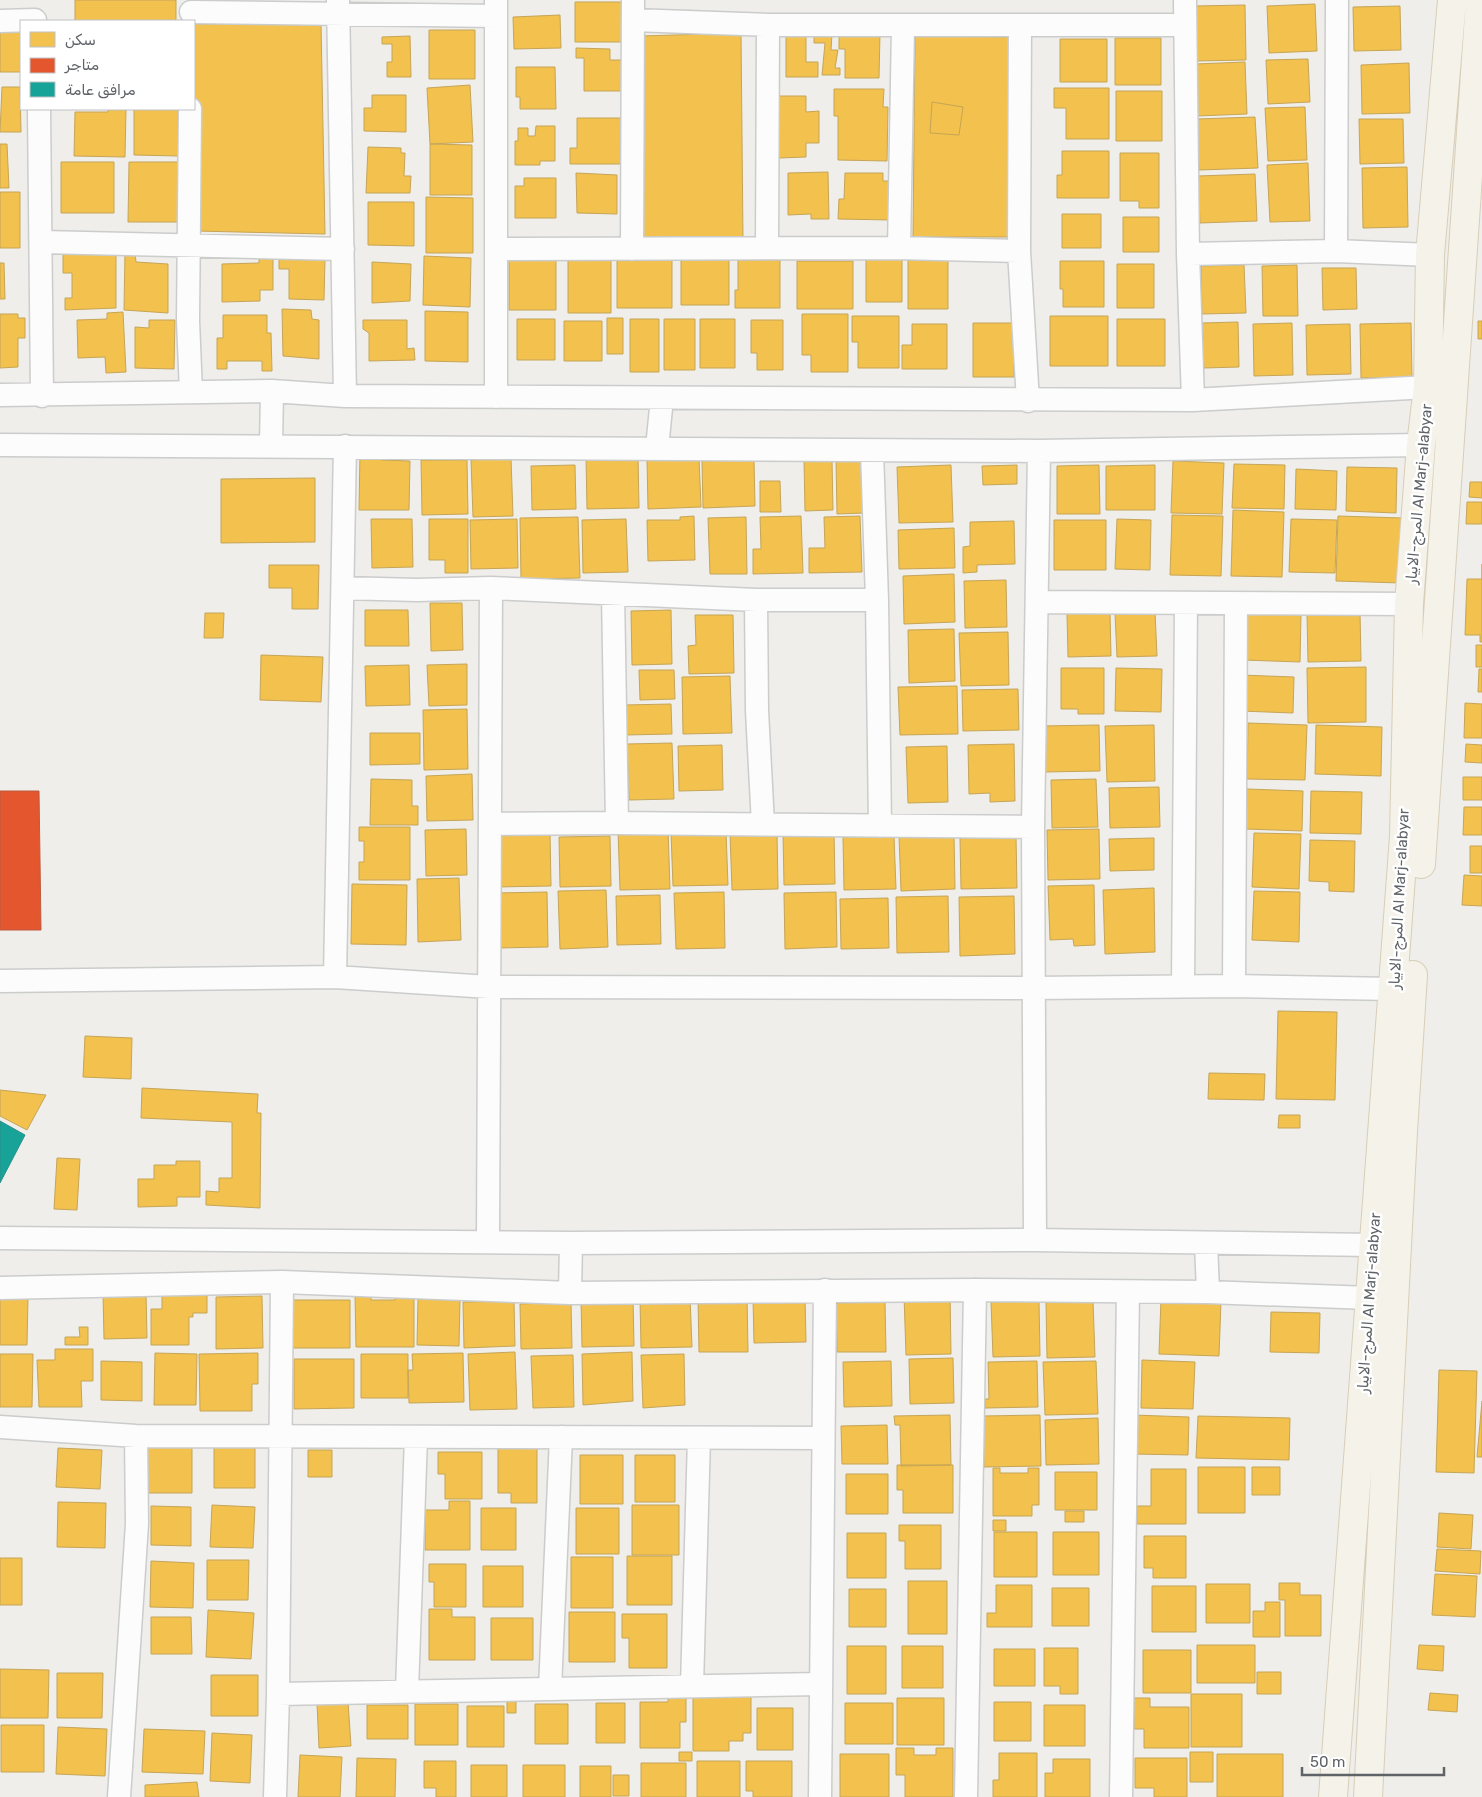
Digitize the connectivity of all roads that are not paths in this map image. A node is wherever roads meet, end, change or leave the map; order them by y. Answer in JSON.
{"nodes":[{"id":1,"x":1186,"y":0,"type":"edge"},
{"id":2,"x":1337,"y":0,"type":"edge"},
{"id":3,"x":1452,"y":2,"type":"edge"},
{"id":4,"x":1480,"y":3,"type":"edge"},
{"id":5,"x":339,"y":7,"type":"edge"},
{"id":6,"x":496,"y":8,"type":"edge"},
{"id":7,"x":633,"y":10,"type":"edge"},
{"id":8,"x":191,"y":11,"type":"edge"},
{"id":9,"x":35,"y":14,"type":"edge"},
{"id":10,"x":0,"y":21,"type":"edge"},
{"id":11,"x":768,"y":25,"type":"junction"},
{"id":12,"x":1185,"y":25,"type":"junction"},
{"id":13,"x":904,"y":26,"type":"junction"},
{"id":14,"x":1020,"y":26,"type":"junction"},
{"id":15,"x":39,"y":110,"type":"edge"},
{"id":16,"x":190,"y":110,"type":"edge"},
{"id":17,"x":42,"y":242,"type":"junction"},
{"id":18,"x":188,"y":244,"type":"junction"},
{"id":19,"x":343,"y":248,"type":"junction"},
{"id":20,"x":767,"y":248,"type":"junction"},
{"id":21,"x":899,"y":248,"type":"junction"},
{"id":22,"x":496,"y":249,"type":"junction"},
{"id":23,"x":632,"y":249,"type":"junction"},
{"id":24,"x":1019,"y":251,"type":"junction"},
{"id":25,"x":1336,"y":251,"type":"junction"},
{"id":26,"x":1188,"y":254,"type":"junction"},
{"id":27,"x":1430,"y":255,"type":"junction"},
{"id":28,"x":1428,"y":387,"type":"junction"},
{"id":29,"x":272,"y":391,"type":"junction"},
{"id":30,"x":191,"y":392,"type":"junction"},
{"id":31,"x":0,"y":395,"type":"edge"},
{"id":32,"x":42,"y":396,"type":"junction"},
{"id":33,"x":345,"y":396,"type":"junction"},
{"id":34,"x":496,"y":396,"type":"junction"},
{"id":35,"x":662,"y":398,"type":"junction"},
{"id":36,"x":1193,"y":400,"type":"junction"},
{"id":37,"x":1028,"y":401,"type":"junction"},
{"id":38,"x":0,"y":445,"type":"edge"},
{"id":39,"x":271,"y":445,"type":"junction"},
{"id":40,"x":1421,"y":445,"type":"junction"},
{"id":41,"x":345,"y":446,"type":"junction"},
{"id":42,"x":658,"y":448,"type":"junction"},
{"id":43,"x":872,"y":451,"type":"junction"},
{"id":44,"x":1039,"y":451,"type":"junction"},
{"id":45,"x":343,"y":588,"type":"junction"},
{"id":46,"x":491,"y":588,"type":"junction"},
{"id":47,"x":612,"y":594,"type":"junction"},
{"id":48,"x":756,"y":600,"type":"junction"},
{"id":49,"x":877,"y":600,"type":"junction"},
{"id":50,"x":1037,"y":602,"type":"junction"},
{"id":51,"x":1186,"y":603,"type":"junction"},
{"id":52,"x":1236,"y":604,"type":"junction"},
{"id":53,"x":1410,"y":604,"type":"junction"},
{"id":54,"x":617,"y":823,"type":"junction"},
{"id":55,"x":490,"y":824,"type":"junction"},
{"id":56,"x":763,"y":824,"type":"junction"},
{"id":57,"x":880,"y":826,"type":"junction"},
{"id":58,"x":1033,"y":827,"type":"junction"},
{"id":59,"x":335,"y":977,"type":"junction"},
{"id":60,"x":0,"y":981,"type":"edge"},
{"id":61,"x":1183,"y":986,"type":"junction"},
{"id":62,"x":1234,"y":986,"type":"junction"},
{"id":63,"x":489,"y":987,"type":"junction"},
{"id":64,"x":1033,"y":988,"type":"junction"},
{"id":65,"x":1393,"y":989,"type":"junction"},
{"id":66,"x":0,"y":1238,"type":"edge"},
{"id":67,"x":1035,"y":1240,"type":"junction"},
{"id":68,"x":488,"y":1241,"type":"junction"},
{"id":69,"x":571,"y":1243,"type":"junction"},
{"id":70,"x":1206,"y":1243,"type":"junction"},
{"id":71,"x":1372,"y":1245,"type":"junction"},
{"id":72,"x":282,"y":1282,"type":"junction"},
{"id":73,"x":0,"y":1288,"type":"edge"},
{"id":74,"x":825,"y":1290,"type":"junction"},
{"id":75,"x":975,"y":1290,"type":"junction"},
{"id":76,"x":570,"y":1292,"type":"junction"},
{"id":77,"x":1128,"y":1292,"type":"junction"},
{"id":78,"x":1208,"y":1292,"type":"junction"},
{"id":79,"x":1369,"y":1298,"type":"junction"},
{"id":80,"x":0,"y":1427,"type":"edge"},
{"id":81,"x":136,"y":1436,"type":"junction"},
{"id":82,"x":281,"y":1437,"type":"junction"},
{"id":83,"x":416,"y":1437,"type":"junction"},
{"id":84,"x":561,"y":1437,"type":"junction"},
{"id":85,"x":699,"y":1438,"type":"junction"},
{"id":86,"x":823,"y":1438,"type":"junction"},
{"id":87,"x":821,"y":1684,"type":"junction"},
{"id":88,"x":692,"y":1686,"type":"junction"},
{"id":89,"x":550,"y":1689,"type":"junction"},
{"id":90,"x":407,"y":1691,"type":"junction"},
{"id":91,"x":278,"y":1694,"type":"junction"},
{"id":92,"x":119,"y":1797,"type":"edge"},
{"id":93,"x":274,"y":1797,"type":"edge"},
{"id":94,"x":820,"y":1797,"type":"edge"},
{"id":95,"x":966,"y":1797,"type":"edge"},
{"id":96,"x":1121,"y":1797,"type":"edge"},
{"id":97,"x":1333,"y":1797,"type":"edge"},
{"id":98,"x":1368,"y":1797,"type":"edge"}],
"edges":[{"from":1,"to":12,"type":"street"},
{"from":2,"to":25,"type":"street"},
{"from":3,"to":4,"type":"street"},
{"from":3,"to":27,"type":"main road","name":"المرج-الابيار Al Marj-alabyar"},
{"from":4,"to":98,"type":"main road","name":"المرج-الابيار Al Marj-alabyar"},
{"from":5,"to":6,"type":"street"},
{"from":5,"to":8,"type":"street"},
{"from":5,"to":19,"type":"street"},
{"from":6,"to":22,"type":"street"},
{"from":7,"to":11,"type":"street"},
{"from":7,"to":23,"type":"street"},
{"from":9,"to":10,"type":"street"},
{"from":11,"to":13,"type":"street"},
{"from":11,"to":20,"type":"street"},
{"from":12,"to":14,"type":"street"},
{"from":12,"to":26,"type":"street"},
{"from":13,"to":14,"type":"street"},
{"from":13,"to":21,"type":"street"},
{"from":14,"to":24,"type":"street"},
{"from":15,"to":17,"type":"street"},
{"from":16,"to":18,"type":"street"},
{"from":17,"to":18,"type":"street"},
{"from":17,"to":32,"type":"street"},
{"from":18,"to":19,"type":"street"},
{"from":18,"to":30,"type":"street"},
{"from":19,"to":33,"type":"street"},
{"from":20,"to":21,"type":"street"},
{"from":20,"to":23,"type":"street"},
{"from":21,"to":24,"type":"street"},
{"from":22,"to":23,"type":"street"},
{"from":22,"to":34,"type":"street"},
{"from":24,"to":37,"type":"street"},
{"from":25,"to":26,"type":"street"},
{"from":25,"to":27,"type":"street"},
{"from":26,"to":36,"type":"street"},
{"from":27,"to":28,"type":"main road","name":"المرج-الابيار Al Marj-alabyar"},
{"from":28,"to":36,"type":"street"},
{"from":28,"to":40,"type":"main road","name":"المرج-الابيار Al Marj-alabyar"},
{"from":29,"to":30,"type":"street"},
{"from":29,"to":33,"type":"street"},
{"from":29,"to":39,"type":"street"},
{"from":30,"to":32,"type":"street"},
{"from":31,"to":32,"type":"street"},
{"from":33,"to":34,"type":"street"},
{"from":34,"to":35,"type":"street"},
{"from":35,"to":37,"type":"street"},
{"from":35,"to":42,"type":"street"},
{"from":36,"to":37,"type":"street"},
{"from":38,"to":39,"type":"street"},
{"from":39,"to":41,"type":"street"},
{"from":40,"to":44,"type":"street"},
{"from":40,"to":53,"type":"main road","name":"المرج-الابيار Al Marj-alabyar"},
{"from":41,"to":42,"type":"street"},
{"from":41,"to":45,"type":"street"},
{"from":42,"to":43,"type":"street"},
{"from":43,"to":44,"type":"street"},
{"from":43,"to":49,"type":"street"},
{"from":44,"to":50,"type":"street"},
{"from":45,"to":46,"type":"street"},
{"from":45,"to":59,"type":"street"},
{"from":46,"to":47,"type":"street"},
{"from":46,"to":55,"type":"street"},
{"from":47,"to":48,"type":"street"},
{"from":47,"to":54,"type":"street"},
{"from":48,"to":49,"type":"street"},
{"from":48,"to":56,"type":"street"},
{"from":49,"to":57,"type":"street"},
{"from":50,"to":51,"type":"street"},
{"from":50,"to":58,"type":"street"},
{"from":51,"to":52,"type":"street"},
{"from":51,"to":61,"type":"street"},
{"from":52,"to":53,"type":"street"},
{"from":52,"to":62,"type":"street"},
{"from":53,"to":65,"type":"main road","name":"المرج-الابيار Al Marj-alabyar"},
{"from":54,"to":55,"type":"street"},
{"from":54,"to":56,"type":"street"},
{"from":55,"to":63,"type":"street"},
{"from":56,"to":57,"type":"street"},
{"from":57,"to":58,"type":"street"},
{"from":58,"to":64,"type":"street"},
{"from":59,"to":60,"type":"street"},
{"from":59,"to":63,"type":"street"},
{"from":61,"to":62,"type":"street"},
{"from":61,"to":64,"type":"street"},
{"from":62,"to":65,"type":"street"},
{"from":63,"to":64,"type":"street"},
{"from":63,"to":68,"type":"street"},
{"from":64,"to":67,"type":"street"},
{"from":65,"to":71,"type":"main road","name":"المرج-الابيار Al Marj-alabyar"},
{"from":66,"to":68,"type":"street"},
{"from":67,"to":69,"type":"street"},
{"from":67,"to":70,"type":"street"},
{"from":68,"to":69,"type":"street"},
{"from":69,"to":76,"type":"street"},
{"from":70,"to":71,"type":"street"},
{"from":70,"to":78,"type":"street"},
{"from":71,"to":79,"type":"main road","name":"المرج-الابيار Al Marj-alabyar"},
{"from":72,"to":73,"type":"street"},
{"from":72,"to":76,"type":"street"},
{"from":72,"to":82,"type":"street"},
{"from":74,"to":75,"type":"street"},
{"from":74,"to":76,"type":"street"},
{"from":74,"to":86,"type":"street"},
{"from":75,"to":77,"type":"street"},
{"from":75,"to":95,"type":"street"},
{"from":77,"to":78,"type":"street"},
{"from":77,"to":96,"type":"street"},
{"from":78,"to":79,"type":"street"},
{"from":79,"to":97,"type":"main road","name":"المرج-الابيار Al Marj-alabyar"},
{"from":80,"to":81,"type":"street"},
{"from":81,"to":82,"type":"street"},
{"from":81,"to":92,"type":"street"},
{"from":82,"to":83,"type":"street"},
{"from":82,"to":91,"type":"street"},
{"from":83,"to":84,"type":"street"},
{"from":83,"to":90,"type":"street"},
{"from":84,"to":85,"type":"street"},
{"from":84,"to":89,"type":"street"},
{"from":85,"to":86,"type":"street"},
{"from":85,"to":88,"type":"street"},
{"from":86,"to":87,"type":"street"},
{"from":87,"to":88,"type":"street"},
{"from":87,"to":94,"type":"street"},
{"from":88,"to":89,"type":"street"},
{"from":89,"to":90,"type":"street"},
{"from":90,"to":91,"type":"street"},
{"from":91,"to":93,"type":"street"}]}
